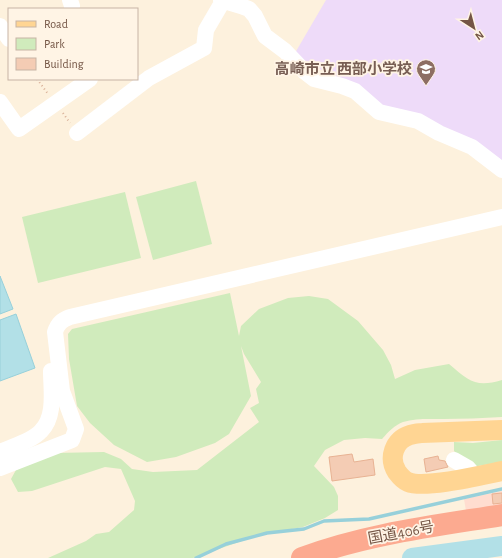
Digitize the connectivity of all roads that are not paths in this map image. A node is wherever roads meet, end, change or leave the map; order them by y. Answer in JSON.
{"nodes":[{"id":1,"x":222,"y":1,"type":"edge"},
{"id":2,"x":0,"y":26,"type":"edge"},
{"id":3,"x":8,"y":38,"type":"edge"},
{"id":4,"x":89,"y":80,"type":"edge"},
{"id":5,"x":1,"y":107,"type":"edge"},
{"id":6,"x":77,"y":134,"type":"dead end"},
{"id":7,"x":502,"y":170,"type":"edge"},
{"id":8,"x":502,"y":217,"type":"edge"},
{"id":9,"x":55,"y":332,"type":"junction"},
{"id":10,"x":502,"y":430,"type":"edge"},
{"id":11,"x":0,"y":452,"type":"edge"},
{"id":12,"x":454,"y":460,"type":"dead end"},
{"id":13,"x":0,"y":468,"type":"edge"},
{"id":14,"x":502,"y":471,"type":"edge"},
{"id":15,"x":475,"y":476,"type":"junction"},
{"id":16,"x":502,"y":515,"type":"edge"},
{"id":17,"x":302,"y":558,"type":"edge"}],
"edges":[{"from":1,"to":6,"type":"street"},
{"from":1,"to":7,"type":"street"},
{"from":2,"to":3,"type":"street"},
{"from":4,"to":5,"type":"street"},
{"from":8,"to":9,"type":"street"},
{"from":9,"to":11,"type":"street"},
{"from":9,"to":13,"type":"street"},
{"from":10,"to":15,"type":"main road"},
{"from":12,"to":15,"type":"street"},
{"from":14,"to":15,"type":"main road"},
{"from":16,"to":17,"type":"highway","name":"国道406号"}]}
